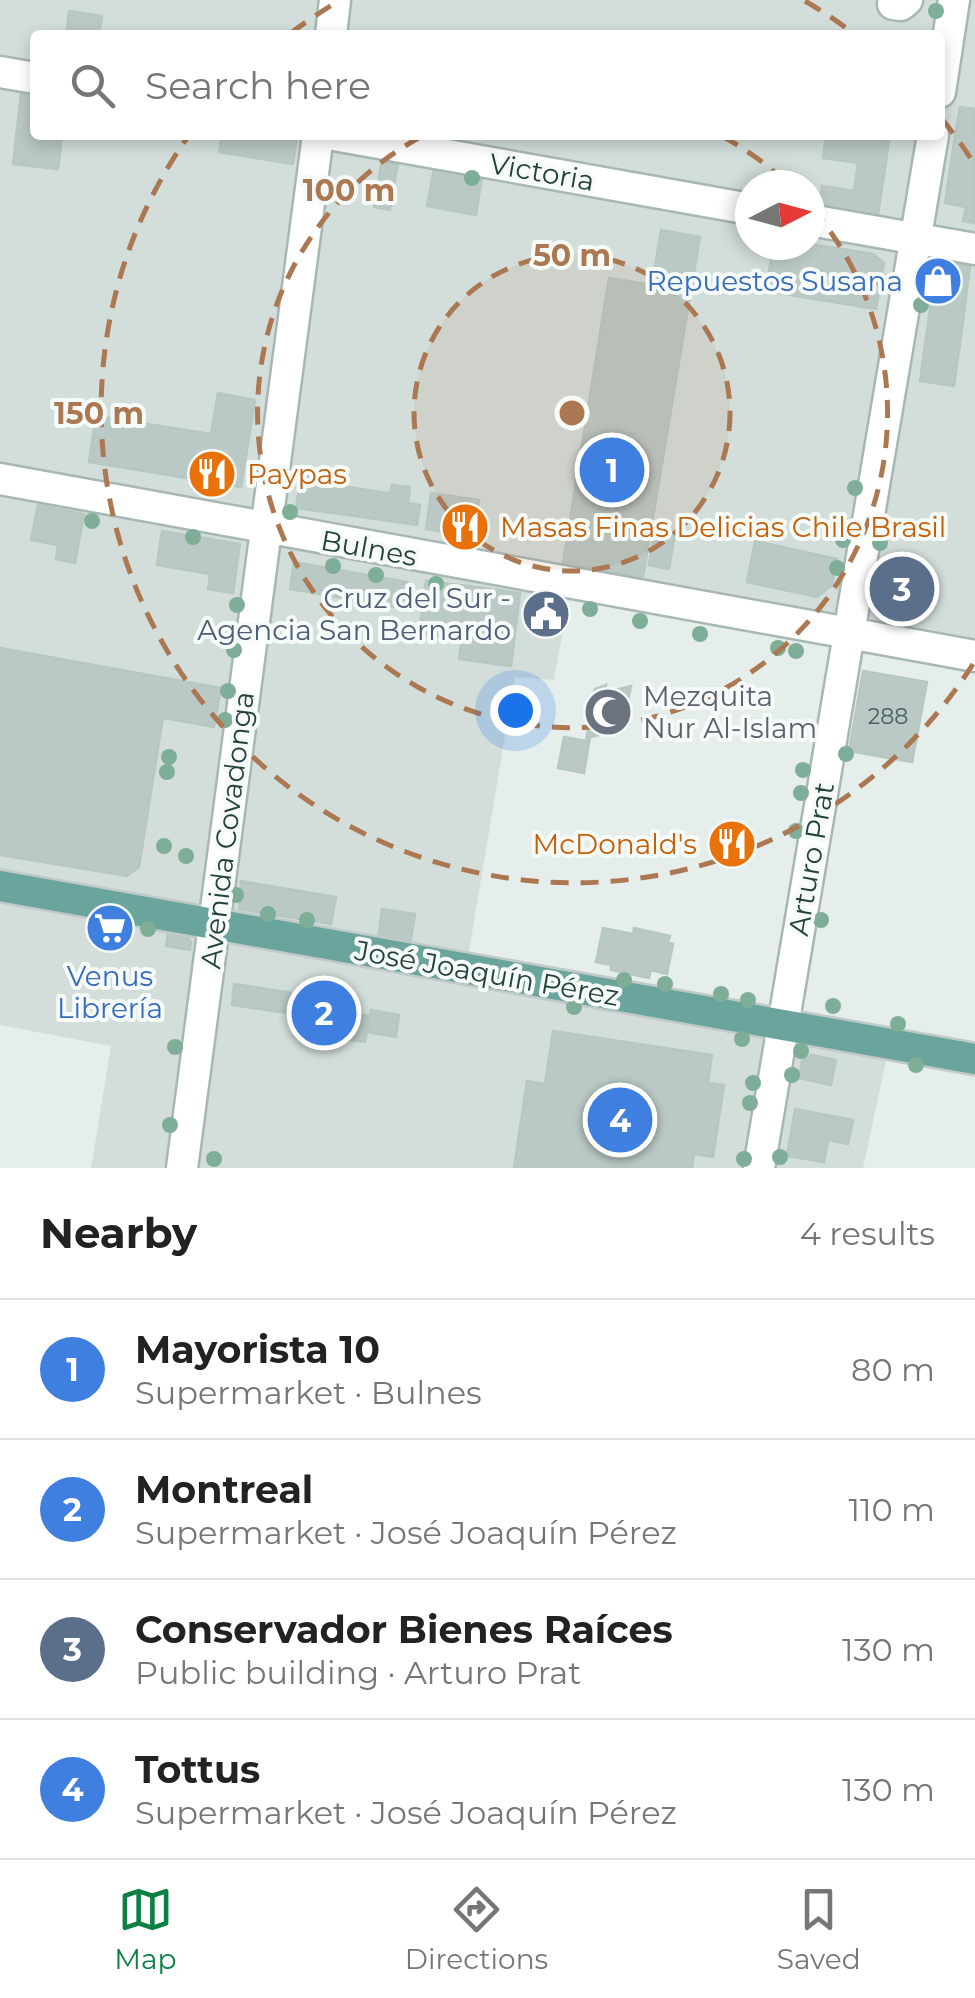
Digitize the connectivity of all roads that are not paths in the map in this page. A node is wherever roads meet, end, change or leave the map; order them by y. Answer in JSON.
{"nodes":[{"id":1,"x":336,"y":0,"type":"edge"},
{"id":2,"x":954,"y":0,"type":"edge"},
{"id":3,"x":332,"y":30,"type":"edge"},
{"id":4,"x":0,"y":72,"type":"edge"},
{"id":5,"x":30,"y":77,"type":"edge"},
{"id":6,"x":952,"y":77,"type":"edge"},
{"id":7,"x":317,"y":140,"type":"edge"},
{"id":8,"x":362,"y":140,"type":"edge"},
{"id":9,"x":932,"y":140,"type":"edge"},
{"id":10,"x":735,"y":206,"type":"edge"},
{"id":11,"x":825,"y":223,"type":"edge"},
{"id":12,"x":917,"y":239,"type":"junction"},
{"id":13,"x":975,"y":250,"type":"edge"},
{"id":14,"x":0,"y":480,"type":"edge"},
{"id":15,"x":266,"y":529,"type":"junction"},
{"id":16,"x":850,"y":634,"type":"junction"},
{"id":17,"x":975,"y":656,"type":"edge"},
{"id":18,"x":0,"y":886,"type":"edge"},
{"id":19,"x":215,"y":924,"type":"junction"},
{"id":20,"x":783,"y":1026,"type":"junction"},
{"id":21,"x":975,"y":1059,"type":"edge"},
{"id":22,"x":182,"y":1168,"type":"edge"},
{"id":23,"x":759,"y":1168,"type":"edge"}],
"edges":[{"from":1,"to":3,"type":"street"},
{"from":2,"to":6,"type":"street"},
{"from":4,"to":5,"type":"street"},
{"from":7,"to":15,"type":"street","name":"Avenida Covadonga"},
{"from":8,"to":10,"type":"street","name":"Victoria"},
{"from":9,"to":12,"type":"street","name":"Arturo Prat"},
{"from":11,"to":12,"type":"street"},
{"from":12,"to":13,"type":"street"},
{"from":12,"to":16,"type":"street","name":"Arturo Prat"},
{"from":14,"to":15,"type":"street","name":"Bulnes"},
{"from":15,"to":16,"type":"street","name":"Bulnes"},
{"from":15,"to":19,"type":"street","name":"Avenida Covadonga"},
{"from":16,"to":17,"type":"street","name":"Bulnes"},
{"from":16,"to":20,"type":"street","name":"Arturo Prat"},
{"from":18,"to":19,"type":"main road","name":"José Joaquín Pérez"},
{"from":19,"to":20,"type":"main road","name":"José Joaquín Pérez"},
{"from":19,"to":22,"type":"street","name":"Avenida Covadonga"},
{"from":20,"to":21,"type":"main road","name":"José Joaquín Pérez"},
{"from":20,"to":23,"type":"street","name":"Arturo Prat"}]}
